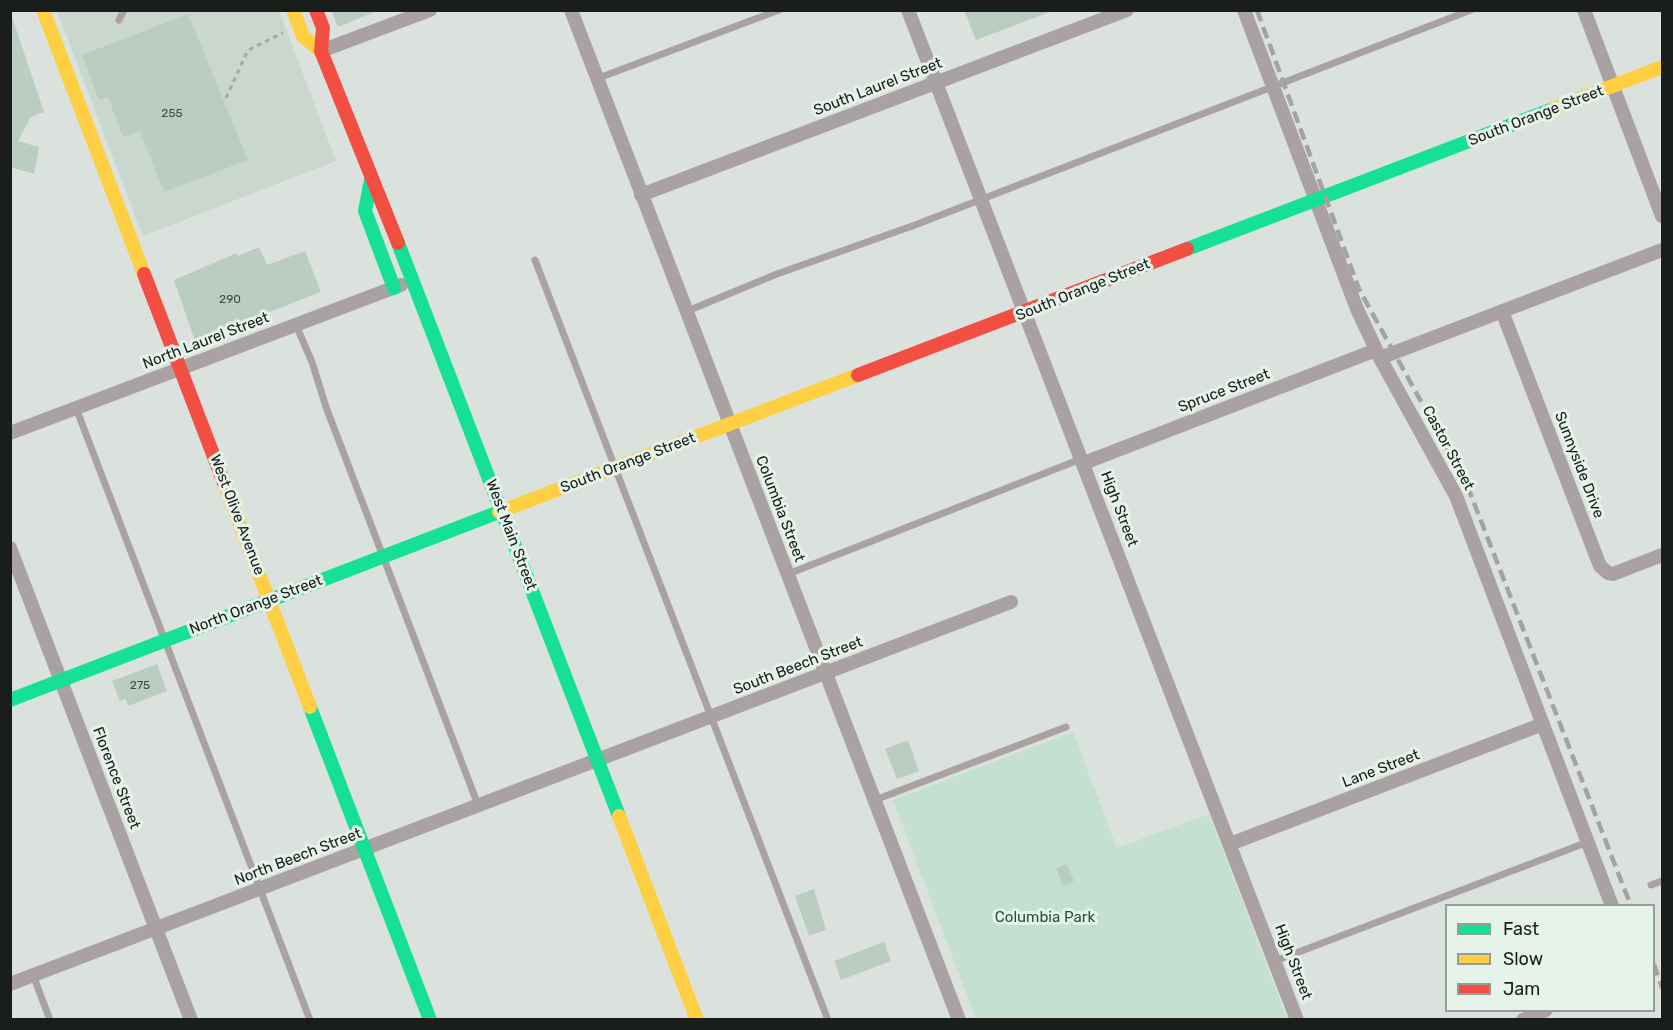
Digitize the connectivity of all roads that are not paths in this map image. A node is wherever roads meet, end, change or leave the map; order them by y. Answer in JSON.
{"nodes":[{"id":1,"x":43,"y":10,"type":"edge"},
{"id":2,"x":124,"y":10,"type":"edge"},
{"id":3,"x":293,"y":10,"type":"edge"},
{"id":4,"x":316,"y":10,"type":"edge"},
{"id":5,"x":430,"y":10,"type":"edge"},
{"id":6,"x":571,"y":10,"type":"edge"},
{"id":7,"x":779,"y":10,"type":"edge"},
{"id":8,"x":908,"y":10,"type":"edge"},
{"id":9,"x":1127,"y":10,"type":"edge"},
{"id":10,"x":1244,"y":10,"type":"edge"},
{"id":11,"x":1471,"y":10,"type":"edge"},
{"id":12,"x":1584,"y":10,"type":"edge"},
{"id":13,"x":119,"y":20,"type":"dead end"},
{"id":14,"x":321,"y":51,"type":"junction"},
{"id":15,"x":1662,"y":67,"type":"edge"},
{"id":16,"x":596,"y":79,"type":"junction"},
{"id":17,"x":937,"y":83,"type":"junction"},
{"id":18,"x":1272,"y":86,"type":"junction"},
{"id":19,"x":1613,"y":86,"type":"junction"},
{"id":20,"x":371,"y":180,"type":"junction"},
{"id":21,"x":641,"y":195,"type":"junction"},
{"id":22,"x":981,"y":199,"type":"junction"},
{"id":23,"x":1316,"y":201,"type":"junction"},
{"id":24,"x":1662,"y":216,"type":"edge"},
{"id":25,"x":1662,"y":250,"type":"edge"},
{"id":26,"x":535,"y":260,"type":"dead end"},
{"id":27,"x":413,"y":281,"type":"junction"},
{"id":28,"x":394,"y":288,"type":"junction"},
{"id":29,"x":1502,"y":311,"type":"junction"},
{"id":30,"x":685,"y":312,"type":"junction"},
{"id":31,"x":1024,"y":314,"type":"junction"},
{"id":32,"x":296,"y":325,"type":"junction"},
{"id":33,"x":1378,"y":354,"type":"junction"},
{"id":34,"x":181,"y":369,"type":"junction"},
{"id":35,"x":76,"y":408,"type":"junction"},
{"id":36,"x":730,"y":425,"type":"junction"},
{"id":37,"x":10,"y":433,"type":"edge"},
{"id":38,"x":1083,"y":461,"type":"junction"},
{"id":39,"x":615,"y":468,"type":"junction"},
{"id":40,"x":502,"y":511,"type":"junction"},
{"id":41,"x":10,"y":548,"type":"edge"},
{"id":42,"x":1662,"y":555,"type":"edge"},
{"id":43,"x":383,"y":557,"type":"junction"},
{"id":44,"x":788,"y":574,"type":"junction"},
{"id":45,"x":270,"y":601,"type":"junction"},
{"id":46,"x":1011,"y":602,"type":"dead end"},
{"id":47,"x":164,"y":640,"type":"junction"},
{"id":48,"x":826,"y":673,"type":"junction"},
{"id":49,"x":61,"y":680,"type":"junction"},
{"id":50,"x":10,"y":700,"type":"edge"},
{"id":51,"x":711,"y":717,"type":"junction"},
{"id":52,"x":1543,"y":724,"type":"junction"},
{"id":53,"x":1066,"y":727,"type":"dead end"},
{"id":54,"x":598,"y":760,"type":"junction"},
{"id":55,"x":874,"y":800,"type":"junction"},
{"id":56,"x":478,"y":806,"type":"junction"},
{"id":57,"x":1588,"y":842,"type":"junction"},
{"id":58,"x":1230,"y":844,"type":"junction"},
{"id":59,"x":365,"y":849,"type":"junction"},
{"id":60,"x":1662,"y":881,"type":"edge"},
{"id":61,"x":1651,"y":885,"type":"dead end"},
{"id":62,"x":260,"y":889,"type":"junction"},
{"id":63,"x":1611,"y":904,"type":"edge"},
{"id":64,"x":156,"y":928,"type":"junction"},
{"id":65,"x":1275,"y":961,"type":"junction"},
{"id":66,"x":33,"y":975,"type":"junction"},
{"id":67,"x":10,"y":984,"type":"edge"},
{"id":68,"x":1543,"y":1012,"type":"edge"},
{"id":69,"x":50,"y":1020,"type":"edge"},
{"id":70,"x":191,"y":1020,"type":"edge"},
{"id":71,"x":310,"y":1020,"type":"edge"},
{"id":72,"x":430,"y":1020,"type":"edge"},
{"id":73,"x":697,"y":1020,"type":"edge"},
{"id":74,"x":828,"y":1020,"type":"edge"},
{"id":75,"x":959,"y":1020,"type":"edge"},
{"id":76,"x":1297,"y":1020,"type":"edge"},
{"id":77,"x":1523,"y":1020,"type":"edge"}],
"edges":[{"from":1,"to":34,"type":"street","name":"West Olive Avenue"},
{"from":2,"to":13,"type":"lane"},
{"from":3,"to":14,"type":"street","name":"West Main Street"},
{"from":4,"to":14,"type":"street","name":"West Main Street"},
{"from":5,"to":14,"type":"street"},
{"from":6,"to":16,"type":"street","name":"Columbia Street"},
{"from":7,"to":16,"type":"lane"},
{"from":8,"to":17,"type":"street","name":"High Street"},
{"from":9,"to":17,"type":"street","name":"South Laurel Street"},
{"from":10,"to":18,"type":"street","name":"Castor Street"},
{"from":11,"to":18,"type":"lane"},
{"from":12,"to":19,"type":"street"},
{"from":14,"to":20,"type":"street","name":"West Main Street"},
{"from":15,"to":19,"type":"street","name":"South Orange Street"},
{"from":16,"to":21,"type":"street","name":"Columbia Street"},
{"from":17,"to":21,"type":"street","name":"South Laurel Street"},
{"from":17,"to":22,"type":"street","name":"High Street"},
{"from":18,"to":22,"type":"lane"},
{"from":18,"to":23,"type":"street","name":"Castor Street"},
{"from":19,"to":23,"type":"street","name":"South Orange Street"},
{"from":19,"to":24,"type":"street"},
{"from":20,"to":27,"type":"street","name":"West Main Street"},
{"from":20,"to":28,"type":"street"},
{"from":21,"to":30,"type":"street","name":"Columbia Street"},
{"from":22,"to":30,"type":"lane"},
{"from":22,"to":31,"type":"street","name":"High Street"},
{"from":23,"to":31,"type":"street","name":"South Orange Street"},
{"from":23,"to":33,"type":"street","name":"Castor Street"},
{"from":25,"to":29,"type":"street","name":"Spruce Street"},
{"from":26,"to":39,"type":"lane"},
{"from":27,"to":28,"type":"street","name":"North Laurel Street"},
{"from":27,"to":40,"type":"street","name":"West Main Street"},
{"from":28,"to":32,"type":"street","name":"North Laurel Street"},
{"from":29,"to":33,"type":"street","name":"Spruce Street"},
{"from":29,"to":42,"type":"street","name":"Sunnyside Drive"},
{"from":30,"to":36,"type":"street","name":"Columbia Street"},
{"from":31,"to":36,"type":"street","name":"South Orange Street"},
{"from":31,"to":38,"type":"street","name":"High Street"},
{"from":32,"to":34,"type":"street","name":"North Laurel Street"},
{"from":32,"to":43,"type":"lane"},
{"from":33,"to":38,"type":"street","name":"Spruce Street"},
{"from":33,"to":52,"type":"street","name":"Castor Street"},
{"from":34,"to":35,"type":"street","name":"North Laurel Street"},
{"from":34,"to":45,"type":"street","name":"West Olive Avenue"},
{"from":35,"to":37,"type":"street","name":"North Laurel Street"},
{"from":35,"to":47,"type":"lane"},
{"from":36,"to":39,"type":"street","name":"South Orange Street"},
{"from":36,"to":44,"type":"street","name":"Columbia Street"},
{"from":38,"to":44,"type":"lane"},
{"from":38,"to":58,"type":"street","name":"High Street"},
{"from":39,"to":40,"type":"street","name":"South Orange Street"},
{"from":39,"to":51,"type":"lane"},
{"from":40,"to":43,"type":"street","name":"North Orange Street"},
{"from":40,"to":54,"type":"street","name":"West Main Street"},
{"from":41,"to":49,"type":"street","name":"Florence Street"},
{"from":43,"to":45,"type":"street","name":"North Orange Street"},
{"from":43,"to":56,"type":"lane"},
{"from":44,"to":48,"type":"street","name":"Columbia Street"},
{"from":45,"to":47,"type":"street","name":"North Orange Street"},
{"from":45,"to":59,"type":"street","name":"West Olive Avenue"},
{"from":46,"to":48,"type":"street","name":"South Beech Street"},
{"from":47,"to":49,"type":"street","name":"North Orange Street"},
{"from":47,"to":62,"type":"lane"},
{"from":48,"to":51,"type":"street","name":"South Beech Street"},
{"from":48,"to":55,"type":"street","name":"Columbia Street"},
{"from":49,"to":50,"type":"street","name":"North Orange Street"},
{"from":49,"to":64,"type":"street","name":"Florence Street"},
{"from":51,"to":54,"type":"street","name":"South Beech Street"},
{"from":51,"to":74,"type":"lane"},
{"from":52,"to":57,"type":"street","name":"Castor Street"},
{"from":52,"to":58,"type":"street","name":"Lane Street"},
{"from":53,"to":55,"type":"lane"},
{"from":54,"to":56,"type":"street","name":"North Beech Street"},
{"from":54,"to":73,"type":"street","name":"West Main Street"},
{"from":55,"to":75,"type":"street","name":"Columbia Street"},
{"from":56,"to":59,"type":"street","name":"North Beech Street"},
{"from":57,"to":63,"type":"street","name":"Castor Street"},
{"from":57,"to":65,"type":"lane"},
{"from":58,"to":65,"type":"street","name":"High Street"},
{"from":59,"to":62,"type":"street","name":"North Beech Street"},
{"from":59,"to":72,"type":"street","name":"West Olive Avenue"},
{"from":60,"to":61,"type":"lane"},
{"from":62,"to":64,"type":"street","name":"North Beech Street"},
{"from":62,"to":71,"type":"lane"},
{"from":64,"to":66,"type":"street","name":"North Beech Street"},
{"from":64,"to":70,"type":"street","name":"Florence Street"},
{"from":65,"to":76,"type":"street","name":"High Street"},
{"from":66,"to":67,"type":"street","name":"North Beech Street"},
{"from":66,"to":69,"type":"lane"},
{"from":68,"to":77,"type":"street"}]}
